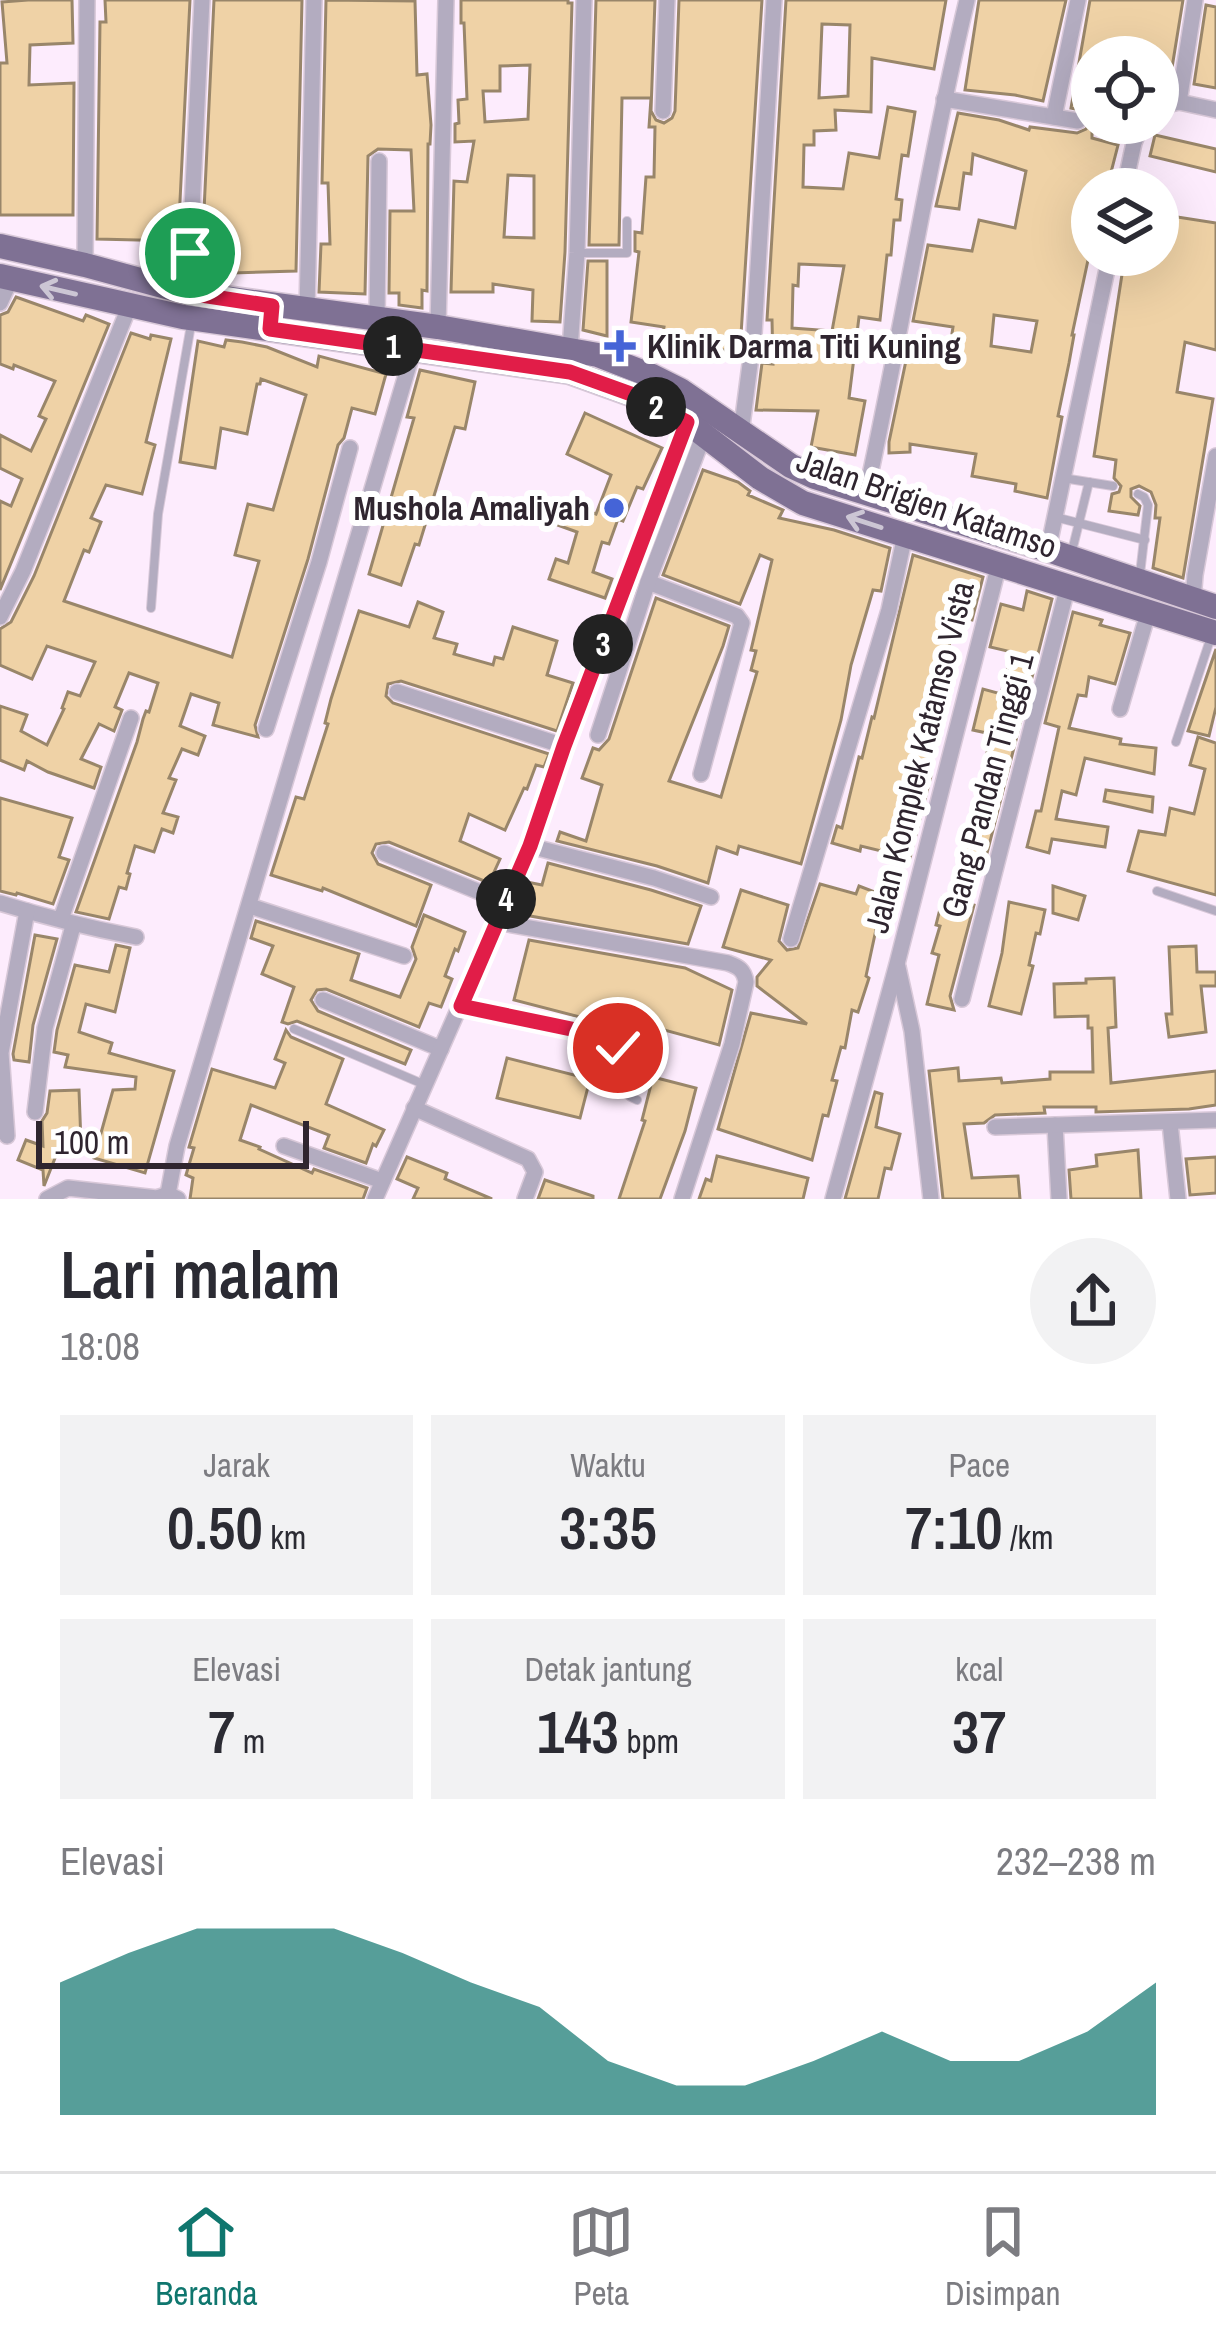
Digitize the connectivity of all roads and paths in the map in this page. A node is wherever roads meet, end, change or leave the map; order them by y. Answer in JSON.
{"nodes":[{"id":1,"x":87,"y":0,"type":"edge"},
{"id":2,"x":202,"y":0,"type":"edge"},
{"id":3,"x":314,"y":0,"type":"edge"},
{"id":4,"x":446,"y":0,"type":"edge"},
{"id":5,"x":584,"y":0,"type":"edge"},
{"id":6,"x":668,"y":0,"type":"edge"},
{"id":7,"x":774,"y":0,"type":"edge"},
{"id":8,"x":967,"y":0,"type":"edge"},
{"id":9,"x":1078,"y":0,"type":"edge"},
{"id":10,"x":1195,"y":0,"type":"edge"},
{"id":11,"x":944,"y":99,"type":"junction"},
{"id":12,"x":1179,"y":102,"type":"joint"},
{"id":13,"x":1216,"y":110,"type":"edge"},
{"id":14,"x":663,"y":111,"type":"dead end"},
{"id":15,"x":1054,"y":117,"type":"junction"},
{"id":16,"x":1071,"y":120,"type":"edge"},
{"id":17,"x":379,"y":161,"type":"dead end"},
{"id":18,"x":627,"y":221,"type":"dead end"},
{"id":19,"x":0,"y":246,"type":"edge"},
{"id":20,"x":577,"y":253,"type":"junction"},
{"id":21,"x":85,"y":265,"type":"junction"},
{"id":22,"x":1106,"y":276,"type":"edge"},
{"id":23,"x":4,"y":286,"type":"edge"},
{"id":24,"x":190,"y":305,"type":"junction"},
{"id":25,"x":129,"y":307,"type":"junction"},
{"id":26,"x":307,"y":310,"type":"junction"},
{"id":27,"x":271,"y":317,"type":"junction"},
{"id":28,"x":377,"y":319,"type":"junction"},
{"id":29,"x":438,"y":327,"type":"junction"},
{"id":30,"x":414,"y":348,"type":"junction"},
{"id":31,"x":570,"y":349,"type":"junction"},
{"id":32,"x":696,"y":428,"type":"junction"},
{"id":33,"x":741,"y":433,"type":"junction"},
{"id":34,"x":350,"y":448,"type":"dead end"},
{"id":35,"x":1216,"y":456,"type":"edge"},
{"id":36,"x":1064,"y":478,"type":"junction"},
{"id":37,"x":1089,"y":482,"type":"junction"},
{"id":38,"x":1113,"y":486,"type":"dead end"},
{"id":39,"x":866,"y":494,"type":"junction"},
{"id":40,"x":1138,"y":494,"type":"dead end"},
{"id":41,"x":1055,"y":517,"type":"junction"},
{"id":42,"x":1080,"y":524,"type":"junction"},
{"id":43,"x":905,"y":535,"type":"junction"},
{"id":44,"x":1144,"y":541,"type":"junction"},
{"id":45,"x":1059,"y":554,"type":"junction"},
{"id":46,"x":319,"y":562,"type":"junction"},
{"id":47,"x":999,"y":565,"type":"junction"},
{"id":48,"x":347,"y":569,"type":"junction"},
{"id":49,"x":1132,"y":579,"type":"junction"},
{"id":50,"x":649,"y":582,"type":"junction"},
{"id":51,"x":1068,"y":585,"type":"junction"},
{"id":52,"x":1118,"y":603,"type":"junction"},
{"id":53,"x":151,"y":608,"type":"dead end"},
{"id":54,"x":1148,"y":614,"type":"junction"},
{"id":55,"x":0,"y":617,"type":"edge"},
{"id":56,"x":1205,"y":620,"type":"edge"},
{"id":57,"x":397,"y":692,"type":"dead end"},
{"id":58,"x":1120,"y":709,"type":"dead end"},
{"id":59,"x":131,"y":718,"type":"dead end"},
{"id":60,"x":266,"y":729,"type":"dead end"},
{"id":61,"x":598,"y":735,"type":"dead end"},
{"id":62,"x":1177,"y":742,"type":"dead end"},
{"id":63,"x":564,"y":746,"type":"junction"},
{"id":64,"x":701,"y":774,"type":"dead end"},
{"id":65,"x":530,"y":846,"type":"junction"},
{"id":66,"x":384,"y":853,"type":"dead end"},
{"id":67,"x":1157,"y":891,"type":"dead end"},
{"id":68,"x":711,"y":897,"type":"dead end"},
{"id":69,"x":504,"y":902,"type":"junction"},
{"id":70,"x":0,"y":904,"type":"edge"},
{"id":71,"x":250,"y":906,"type":"junction"},
{"id":72,"x":27,"y":911,"type":"junction"},
{"id":73,"x":1216,"y":911,"type":"edge"},
{"id":74,"x":67,"y":922,"type":"junction"},
{"id":75,"x":496,"y":922,"type":"junction"},
{"id":76,"x":136,"y":937,"type":"dead end"},
{"id":77,"x":791,"y":939,"type":"dead end"},
{"id":78,"x":404,"y":956,"type":"dead end"},
{"id":79,"x":897,"y":964,"type":"junction"},
{"id":80,"x":962,"y":999,"type":"dead end"},
{"id":81,"x":323,"y":1000,"type":"dead end"},
{"id":82,"x":461,"y":1006,"type":"junction"},
{"id":83,"x":294,"y":1029,"type":"dead end"},
{"id":84,"x":441,"y":1049,"type":"junction"},
{"id":85,"x":424,"y":1085,"type":"junction"},
{"id":86,"x":637,"y":1100,"type":"dead end"},
{"id":87,"x":414,"y":1108,"type":"junction"},
{"id":88,"x":35,"y":1112,"type":"dead end"},
{"id":89,"x":1216,"y":1120,"type":"edge"},
{"id":90,"x":1170,"y":1123,"type":"junction"},
{"id":91,"x":1055,"y":1125,"type":"junction"},
{"id":92,"x":995,"y":1127,"type":"dead end"},
{"id":93,"x":7,"y":1136,"type":"dead end"},
{"id":94,"x":284,"y":1146,"type":"dead end"},
{"id":95,"x":382,"y":1180,"type":"junction"},
{"id":96,"x":109,"y":1195,"type":"edge"},
{"id":97,"x":165,"y":1197,"type":"edge"},
{"id":98,"x":46,"y":1199,"type":"edge"},
{"id":99,"x":375,"y":1199,"type":"edge"},
{"id":100,"x":524,"y":1199,"type":"edge"},
{"id":101,"x":682,"y":1199,"type":"edge"},
{"id":102,"x":833,"y":1199,"type":"edge"},
{"id":103,"x":931,"y":1199,"type":"edge"},
{"id":104,"x":1059,"y":1199,"type":"edge"},
{"id":105,"x":1178,"y":1199,"type":"edge"}],
"edges":[{"from":1,"to":21,"type":"street"},
{"from":2,"to":24,"type":"street"},
{"from":3,"to":26,"type":"street"},
{"from":4,"to":29,"type":"street"},
{"from":5,"to":20,"type":"street"},
{"from":6,"to":14,"type":"street"},
{"from":7,"to":33,"type":"street"},
{"from":8,"to":11,"type":"street"},
{"from":9,"to":15,"type":"street"},
{"from":10,"to":12,"type":"street"},
{"from":11,"to":15,"type":"street"},
{"from":11,"to":39,"type":"street"},
{"from":12,"to":13,"type":"street"},
{"from":15,"to":16,"type":"street"},
{"from":17,"to":28,"type":"street"},
{"from":18,"to":20,"type":"lane"},
{"from":19,"to":21,"type":"main road","name":"Jalan Brigjen Katamso"},
{"from":20,"to":31,"type":"street"},
{"from":21,"to":24,"type":"main road","name":"Jalan Brigjen Katamso"},
{"from":22,"to":36,"type":"street"},
{"from":25,"to":23,"type":"main road","name":"Jalan Brigjen Katamso","one_way":true},
{"from":24,"to":25,"type":"main road","name":"Jalan Brigjen Katamso"},
{"from":24,"to":27,"type":"main road","name":"Jalan Brigjen Katamso"},
{"from":24,"to":53,"type":"lane"},
{"from":25,"to":55,"type":"street"},
{"from":26,"to":27,"type":"main road","name":"Jalan Brigjen Katamso"},
{"from":26,"to":28,"type":"main road","name":"Jalan Brigjen Katamso"},
{"from":27,"to":30,"type":"main road","name":"Jalan Brigjen Katamso"},
{"from":28,"to":29,"type":"main road","name":"Jalan Brigjen Katamso"},
{"from":29,"to":31,"type":"main road","name":"Jalan Brigjen Katamso"},
{"from":30,"to":32,"type":"main road","name":"Jalan Brigjen Katamso"},
{"from":30,"to":48,"type":"street"},
{"from":31,"to":33,"type":"main road","name":"Jalan Brigjen Katamso"},
{"from":43,"to":32,"type":"main road","name":"Jalan Brigjen Katamso","one_way":true},
{"from":32,"to":50,"type":"street"},
{"from":32,"to":63,"type":"street"},
{"from":33,"to":39,"type":"main road","name":"Jalan Brigjen Katamso"},
{"from":34,"to":46,"type":"street"},
{"from":35,"to":56,"type":"street"},
{"from":36,"to":37,"type":"lane"},
{"from":36,"to":41,"type":"street"},
{"from":37,"to":38,"type":"lane"},
{"from":37,"to":42,"type":"lane"},
{"from":39,"to":45,"type":"main road","name":"Jalan Brigjen Katamso"},
{"from":40,"to":44,"type":"lane"},
{"from":41,"to":42,"type":"lane"},
{"from":41,"to":45,"type":"street"},
{"from":42,"to":44,"type":"lane"},
{"from":42,"to":45,"type":"lane"},
{"from":43,"to":47,"type":"main road","name":"Jalan Brigjen Katamso"},
{"from":43,"to":77,"type":"street"},
{"from":44,"to":49,"type":"lane"},
{"from":45,"to":49,"type":"main road","name":"Jalan Brigjen Katamso"},
{"from":46,"to":48,"type":"street"},
{"from":46,"to":60,"type":"street"},
{"from":47,"to":51,"type":"main road","name":"Jalan Brigjen Katamso"},
{"from":47,"to":79,"type":"street","name":"Jalan Komplek Katamso Vista"},
{"from":48,"to":71,"type":"street"},
{"from":49,"to":52,"type":"main road"},
{"from":49,"to":56,"type":"main road","name":"Jalan Brigjen Katamso"},
{"from":50,"to":61,"type":"street"},
{"from":50,"to":64,"type":"street"},
{"from":51,"to":52,"type":"main road","name":"Jalan Brigjen Katamso"},
{"from":51,"to":80,"type":"street","name":"Gang Pandan Tinggi 1"},
{"from":52,"to":54,"type":"main road","name":"Jalan Brigjen Katamso"},
{"from":54,"to":56,"type":"main road","name":"Jalan Brigjen Katamso"},
{"from":54,"to":58,"type":"street"},
{"from":56,"to":62,"type":"lane"},
{"from":57,"to":63,"type":"street"},
{"from":59,"to":74,"type":"street"},
{"from":63,"to":65,"type":"street"},
{"from":65,"to":68,"type":"street"},
{"from":65,"to":69,"type":"street"},
{"from":66,"to":69,"type":"street"},
{"from":67,"to":73,"type":"lane"},
{"from":69,"to":75,"type":"street"},
{"from":70,"to":72,"type":"street"},
{"from":71,"to":78,"type":"street"},
{"from":71,"to":97,"type":"street"},
{"from":72,"to":74,"type":"street"},
{"from":72,"to":93,"type":"street"},
{"from":74,"to":76,"type":"street"},
{"from":74,"to":88,"type":"street"},
{"from":75,"to":82,"type":"street"},
{"from":75,"to":101,"type":"street"},
{"from":79,"to":102,"type":"street","name":"Jalan Komplek Katamso Vista"},
{"from":79,"to":103,"type":"street","name":"Jalan Komplek Katamso Vista"},
{"from":81,"to":84,"type":"street"},
{"from":82,"to":84,"type":"street"},
{"from":82,"to":86,"type":"lane"},
{"from":83,"to":85,"type":"lane"},
{"from":84,"to":85,"type":"street"},
{"from":85,"to":87,"type":"street"},
{"from":87,"to":95,"type":"street"},
{"from":87,"to":100,"type":"street"},
{"from":89,"to":90,"type":"street"},
{"from":90,"to":91,"type":"street"},
{"from":90,"to":105,"type":"street"},
{"from":91,"to":92,"type":"street"},
{"from":91,"to":104,"type":"street"},
{"from":94,"to":95,"type":"street"},
{"from":95,"to":99,"type":"street"},
{"from":96,"to":97,"type":"street"},
{"from":96,"to":98,"type":"street"}]}
